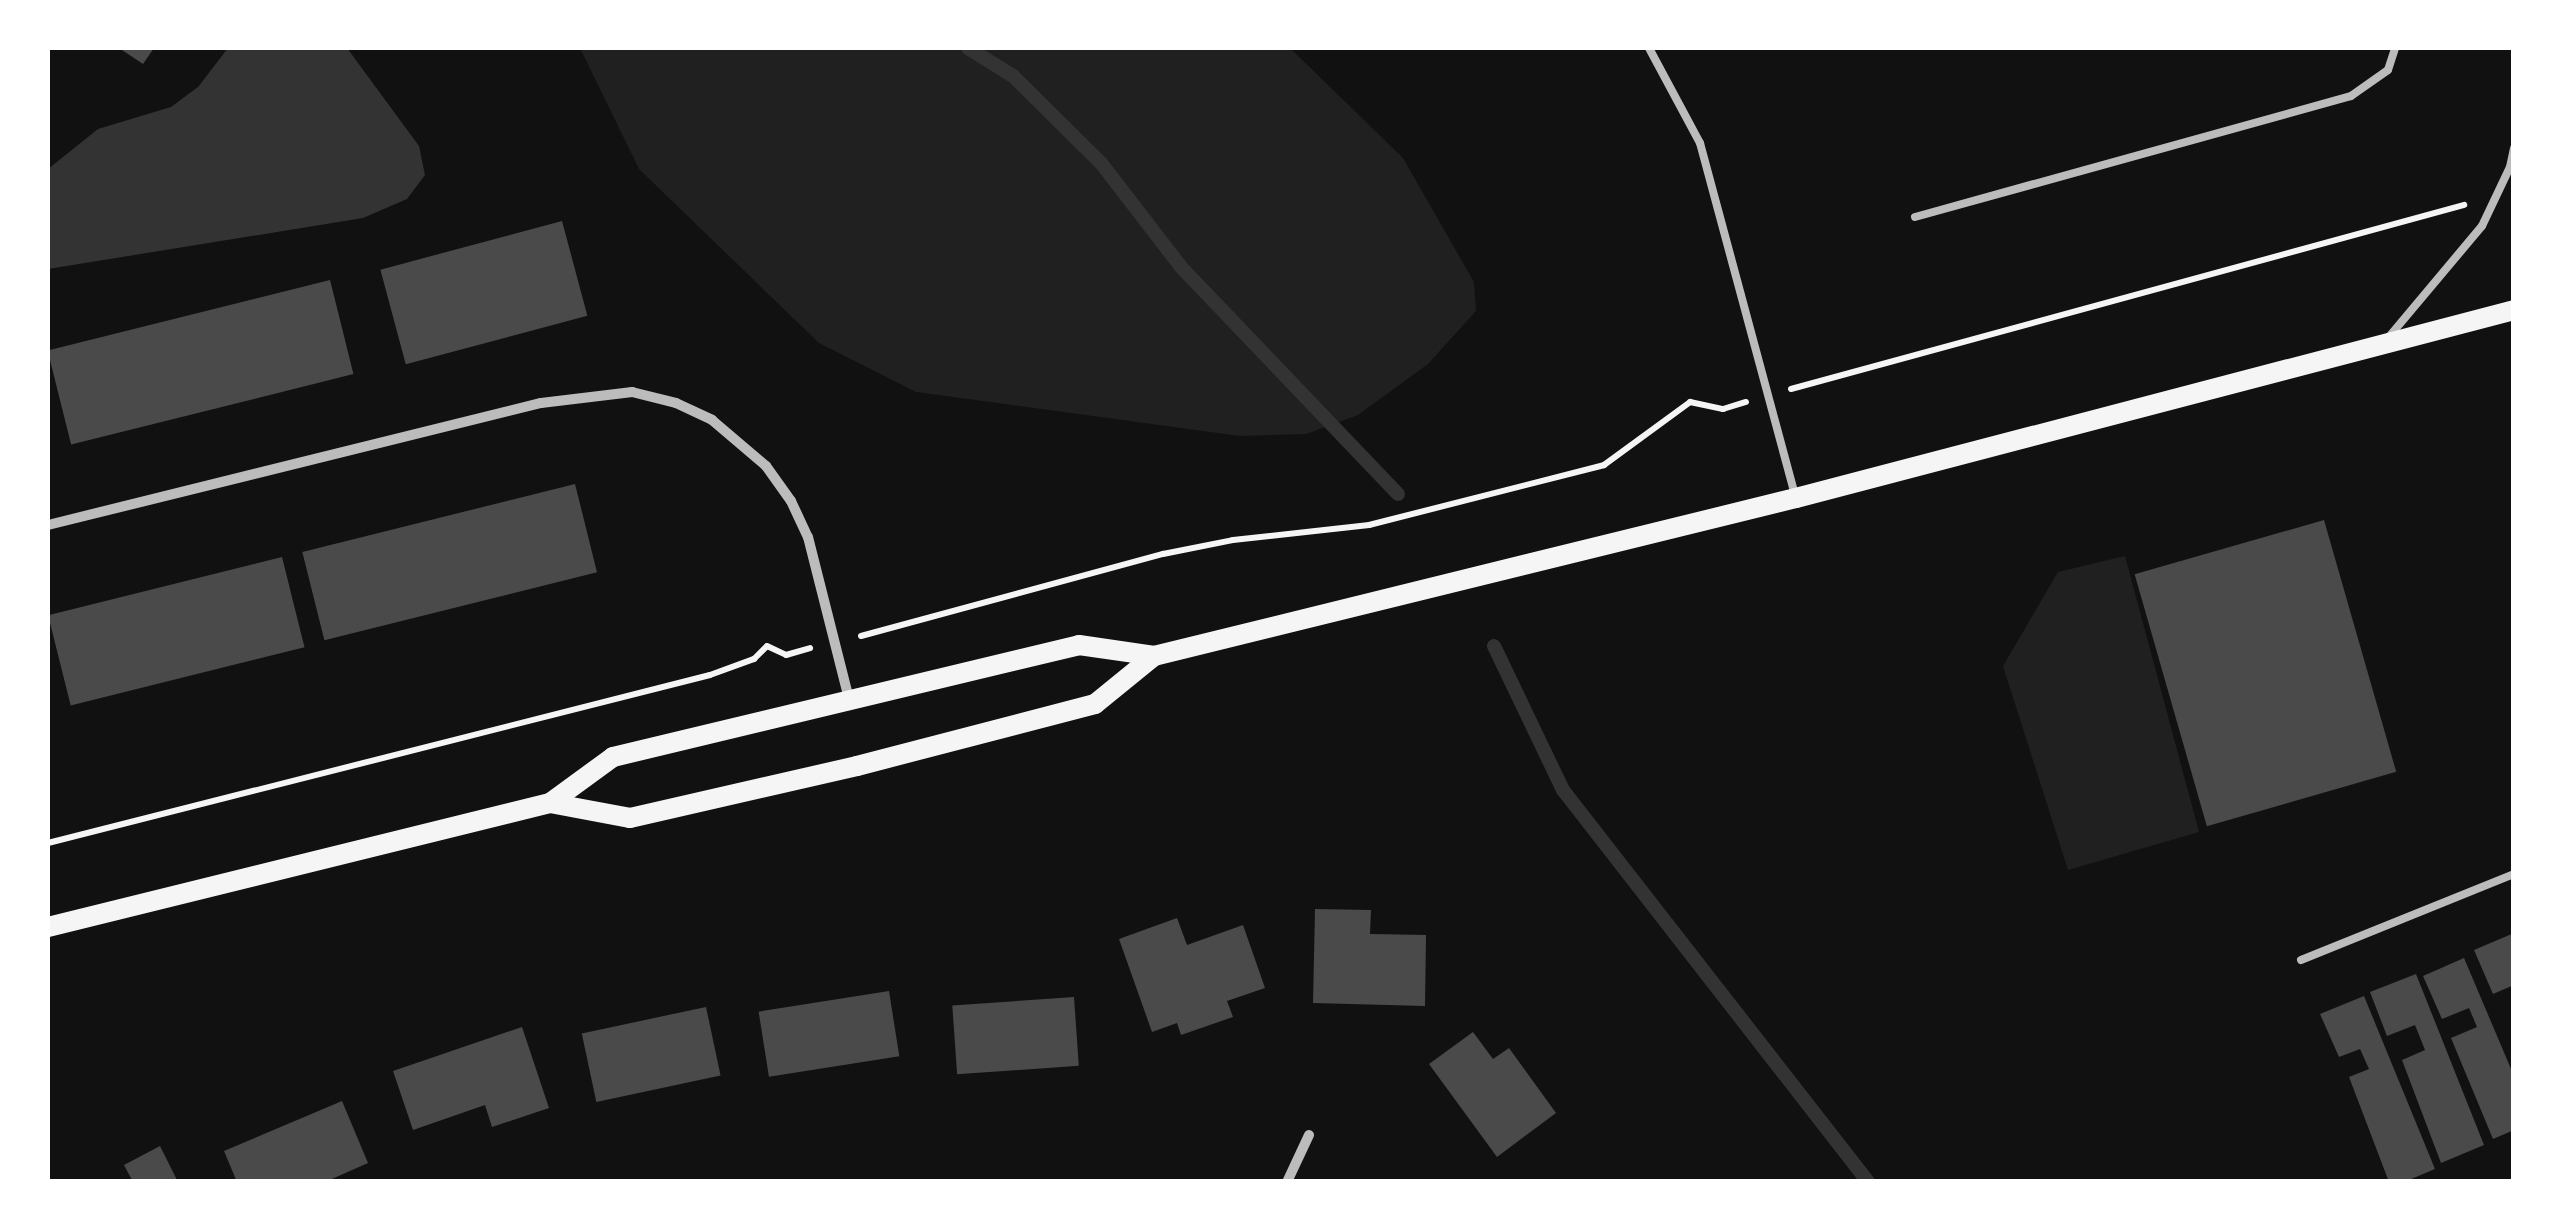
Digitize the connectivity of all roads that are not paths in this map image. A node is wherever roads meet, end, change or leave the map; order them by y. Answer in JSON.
{"nodes":[{"id":1,"x":1649,"y":48,"type":"edge"},
{"id":2,"x":2396,"y":48,"type":"edge"},
{"id":3,"x":2514,"y":148,"type":"edge"},
{"id":4,"x":1915,"y":217,"type":"dead end"},
{"id":5,"x":2514,"y":310,"type":"edge"},
{"id":6,"x":2380,"y":347,"type":"junction"},
{"id":7,"x":1796,"y":498,"type":"junction"},
{"id":8,"x":48,"y":525,"type":"edge"},
{"id":9,"x":1154,"y":656,"type":"junction"},
{"id":10,"x":850,"y":700,"type":"junction"},
{"id":11,"x":550,"y":802,"type":"junction"},
{"id":12,"x":2514,"y":874,"type":"edge"},
{"id":13,"x":48,"y":927,"type":"edge"},
{"id":14,"x":2301,"y":960,"type":"dead end"},
{"id":15,"x":1310,"y":1135,"type":"dead end"},
{"id":16,"x":1287,"y":1182,"type":"edge"}],
"edges":[{"from":1,"to":7,"type":"lane"},
{"from":2,"to":4,"type":"lane"},
{"from":3,"to":6,"type":"lane"},
{"from":5,"to":6,"type":"main road"},
{"from":6,"to":7,"type":"main road"},
{"from":7,"to":9,"type":"main road"},
{"from":8,"to":10,"type":"street"},
{"from":9,"to":10,"type":"main road"},
{"from":9,"to":11,"type":"main road"},
{"from":10,"to":11,"type":"main road"},
{"from":11,"to":13,"type":"main road"},
{"from":12,"to":14,"type":"lane"},
{"from":15,"to":16,"type":"street"}]}
